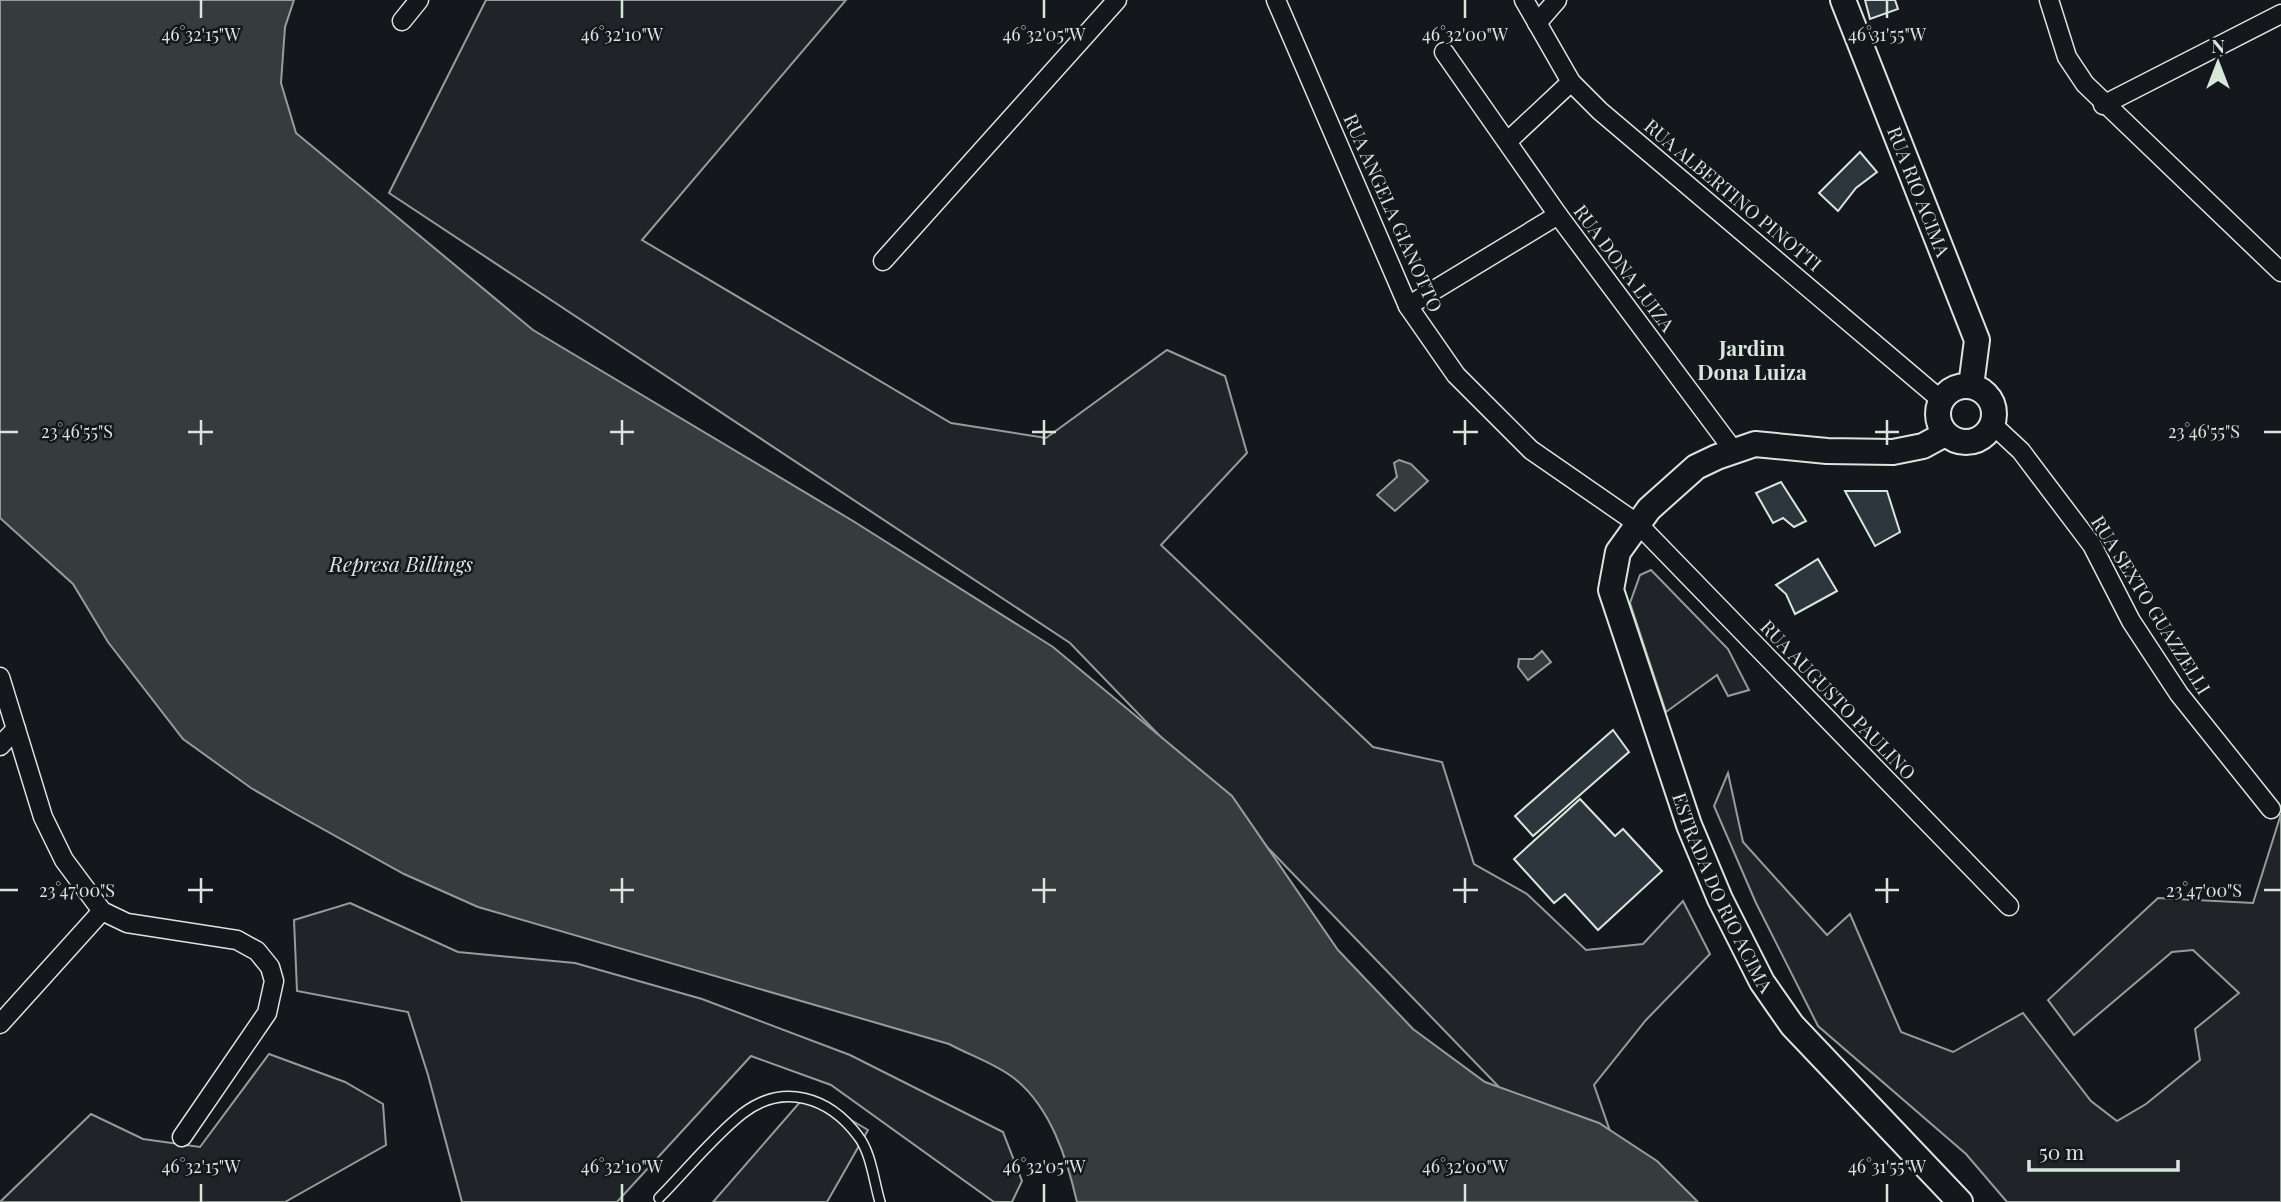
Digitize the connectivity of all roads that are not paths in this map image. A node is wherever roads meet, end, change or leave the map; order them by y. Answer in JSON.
{"nodes":[{"id":1,"x":419,"y":0,"type":"edge"},
{"id":2,"x":1117,"y":0,"type":"edge"},
{"id":3,"x":1276,"y":0,"type":"edge"},
{"id":4,"x":1524,"y":0,"type":"edge"},
{"id":5,"x":1558,"y":0,"type":"edge"},
{"id":6,"x":1843,"y":0,"type":"edge"},
{"id":7,"x":2049,"y":0,"type":"edge"},
{"id":8,"x":2281,"y":14,"type":"edge"},
{"id":9,"x":402,"y":22,"type":"dead end"},
{"id":10,"x":1537,"y":23,"type":"junction"},
{"id":11,"x":1444,"y":52,"type":"dead end"},
{"id":12,"x":1572,"y":82,"type":"junction"},
{"id":13,"x":2103,"y":105,"type":"junction"},
{"id":14,"x":1508,"y":141,"type":"junction"},
{"id":15,"x":1558,"y":215,"type":"junction"},
{"id":16,"x":883,"y":261,"type":"dead end"},
{"id":17,"x":2281,"y":272,"type":"edge"},
{"id":18,"x":1408,"y":306,"type":"junction"},
{"id":19,"x":1971,"y":386,"type":"junction"},
{"id":20,"x":1941,"y":400,"type":"junction"},
{"id":21,"x":1992,"y":424,"type":"junction"},
{"id":22,"x":1945,"y":434,"type":"junction"},
{"id":23,"x":1734,"y":451,"type":"junction"},
{"id":24,"x":1638,"y":524,"type":"junction"},
{"id":25,"x":0,"y":677,"type":"edge"},
{"id":26,"x":16,"y":729,"type":"junction"},
{"id":27,"x":0,"y":746,"type":"edge"},
{"id":28,"x":2271,"y":808,"type":"dead end"},
{"id":29,"x":2009,"y":906,"type":"dead end"},
{"id":30,"x":102,"y":911,"type":"junction"},
{"id":31,"x":0,"y":1024,"type":"edge"},
{"id":32,"x":182,"y":1137,"type":"dead end"},
{"id":33,"x":659,"y":1198,"type":"dead end"},
{"id":34,"x":880,"y":1202,"type":"edge"},
{"id":35,"x":1960,"y":1202,"type":"edge"}],
"edges":[{"from":1,"to":9,"type":"street"},
{"from":2,"to":16,"type":"street"},
{"from":3,"to":18,"type":"street","name":"RUA ANGELA GIANOTTO"},
{"from":4,"to":10,"type":"street","name":"RUA ALBERTINO PINOTTI"},
{"from":5,"to":10,"type":"street"},
{"from":6,"to":19,"type":"main road","name":"RUA RIO ACIMA"},
{"from":7,"to":13,"type":"street"},
{"from":8,"to":13,"type":"street"},
{"from":10,"to":12,"type":"street","name":"RUA ALBERTINO PINOTTI"},
{"from":11,"to":14,"type":"street","name":"RUA DONA LUIZA"},
{"from":12,"to":14,"type":"street"},
{"from":12,"to":20,"type":"street","name":"RUA ALBERTINO PINOTTI"},
{"from":13,"to":17,"type":"street"},
{"from":14,"to":15,"type":"street","name":"RUA DONA LUIZA"},
{"from":15,"to":18,"type":"street"},
{"from":15,"to":23,"type":"street","name":"RUA DONA LUIZA"},
{"from":18,"to":24,"type":"street","name":"RUA ANGELA GIANOTTO"},
{"from":19,"to":20,"type":"main road"},
{"from":19,"to":21,"type":"main road"},
{"from":20,"to":22,"type":"main road"},
{"from":21,"to":22,"type":"main road"},
{"from":21,"to":28,"type":"street","name":"RUA SEXTO GUAZZELLI"},
{"from":22,"to":23,"type":"main road"},
{"from":23,"to":24,"type":"main road"},
{"from":24,"to":29,"type":"street","name":"RUA AUGUSTO PAULINO"},
{"from":24,"to":35,"type":"main road","name":"ESTRADA DO RIO ACIMA"},
{"from":25,"to":26,"type":"street"},
{"from":26,"to":27,"type":"street"},
{"from":26,"to":30,"type":"street"},
{"from":30,"to":31,"type":"street"},
{"from":30,"to":32,"type":"street"},
{"from":33,"to":34,"type":"lane"}]}
